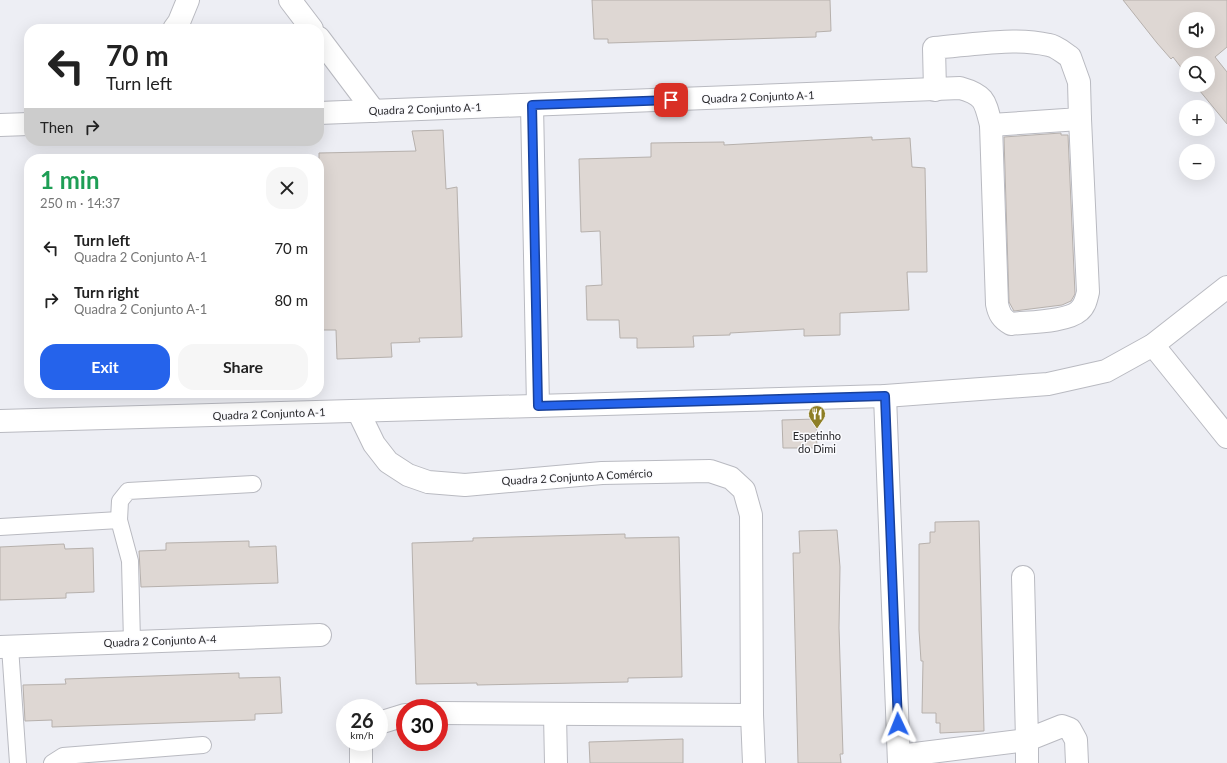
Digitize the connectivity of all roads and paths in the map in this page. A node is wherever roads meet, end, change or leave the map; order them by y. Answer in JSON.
{"nodes":[{"id":1,"x":188,"y":0,"type":"edge"},
{"id":2,"x":290,"y":0,"type":"edge"},
{"id":3,"x":178,"y":24,"type":"edge"},
{"id":4,"x":308,"y":24,"type":"edge"},
{"id":5,"x":324,"y":45,"type":"edge"},
{"id":6,"x":935,"y":90,"type":"junction"},
{"id":7,"x":532,"y":105,"type":"junction"},
{"id":8,"x":374,"y":111,"type":"junction"},
{"id":9,"x":324,"y":113,"type":"edge"},
{"id":10,"x":1080,"y":118,"type":"junction"},
{"id":11,"x":24,"y":124,"type":"edge"},
{"id":12,"x":0,"y":125,"type":"edge"},
{"id":13,"x":991,"y":125,"type":"junction"},
{"id":14,"x":1227,"y":287,"type":"edge"},
{"id":15,"x":1153,"y":345,"type":"junction"},
{"id":16,"x":885,"y":396,"type":"junction"},
{"id":17,"x":538,"y":406,"type":"junction"},
{"id":18,"x":358,"y":411,"type":"junction"},
{"id":19,"x":0,"y":421,"type":"edge"},
{"id":20,"x":1227,"y":437,"type":"edge"},
{"id":21,"x":253,"y":484,"type":"dead end"},
{"id":22,"x":119,"y":520,"type":"junction"},
{"id":23,"x":0,"y":527,"type":"edge"},
{"id":24,"x":1023,"y":577,"type":"dead end"},
{"id":25,"x":320,"y":635,"type":"dead end"},
{"id":26,"x":132,"y":642,"type":"junction"},
{"id":27,"x":5,"y":647,"type":"edge"},
{"id":28,"x":448,"y":713,"type":"edge"},
{"id":29,"x":555,"y":714,"type":"junction"},
{"id":30,"x":752,"y":715,"type":"junction"},
{"id":31,"x":1027,"y":740,"type":"junction"},
{"id":32,"x":203,"y":745,"type":"dead end"},
{"id":33,"x":362,"y":751,"type":"edge"},
{"id":34,"x":899,"y":759,"type":"edge"},
{"id":35,"x":18,"y":763,"type":"edge"},
{"id":36,"x":52,"y":763,"type":"edge"},
{"id":37,"x":361,"y":763,"type":"edge"},
{"id":38,"x":556,"y":763,"type":"edge"},
{"id":39,"x":754,"y":763,"type":"edge"},
{"id":40,"x":1027,"y":763,"type":"edge"},
{"id":41,"x":1077,"y":763,"type":"edge"}],
"edges":[{"from":1,"to":3,"type":"street"},
{"from":2,"to":4,"type":"street"},
{"from":5,"to":8,"type":"street"},
{"from":6,"to":7,"type":"street","name":"Quadra 2 Conjunto A-1"},
{"from":6,"to":10,"type":"street"},
{"from":6,"to":13,"type":"street","name":"Quadra 2 Conjunto A-1"},
{"from":7,"to":8,"type":"street","name":"Quadra 2 Conjunto A-1"},
{"from":7,"to":17,"type":"street"},
{"from":8,"to":9,"type":"street","name":"Quadra 2 Conjunto A-1"},
{"from":10,"to":13,"type":"street"},
{"from":10,"to":13,"type":"street","name":"Quadra 2 Conjunto A-1"},
{"from":11,"to":12,"type":"street"},
{"from":14,"to":15,"type":"street","name":"Quadra 2 Conjunto A-1"},
{"from":15,"to":16,"type":"street","name":"Quadra 2 Conjunto A-1"},
{"from":15,"to":20,"type":"street"},
{"from":16,"to":17,"type":"street","name":"Quadra 2 Conjunto A-1"},
{"from":16,"to":34,"type":"street"},
{"from":17,"to":18,"type":"street","name":"Quadra 2 Conjunto A-1"},
{"from":18,"to":19,"type":"street","name":"Quadra 2 Conjunto A-1"},
{"from":18,"to":30,"type":"street","name":"Quadra 2 Conjunto A Comércio"},
{"from":21,"to":22,"type":"lane"},
{"from":22,"to":23,"type":"lane"},
{"from":22,"to":26,"type":"lane"},
{"from":24,"to":31,"type":"street"},
{"from":25,"to":26,"type":"street","name":"Quadra 2 Conjunto A-4"},
{"from":26,"to":27,"type":"street","name":"Quadra 2 Conjunto A-4"},
{"from":27,"to":35,"type":"lane"},
{"from":28,"to":29,"type":"street"},
{"from":29,"to":30,"type":"street"},
{"from":29,"to":38,"type":"street"},
{"from":30,"to":39,"type":"street","name":"Quadra 2 Conjunto A Comércio"},
{"from":31,"to":34,"type":"street"},
{"from":31,"to":40,"type":"street"},
{"from":31,"to":41,"type":"street"},
{"from":32,"to":36,"type":"lane"},
{"from":33,"to":37,"type":"street"}]}
